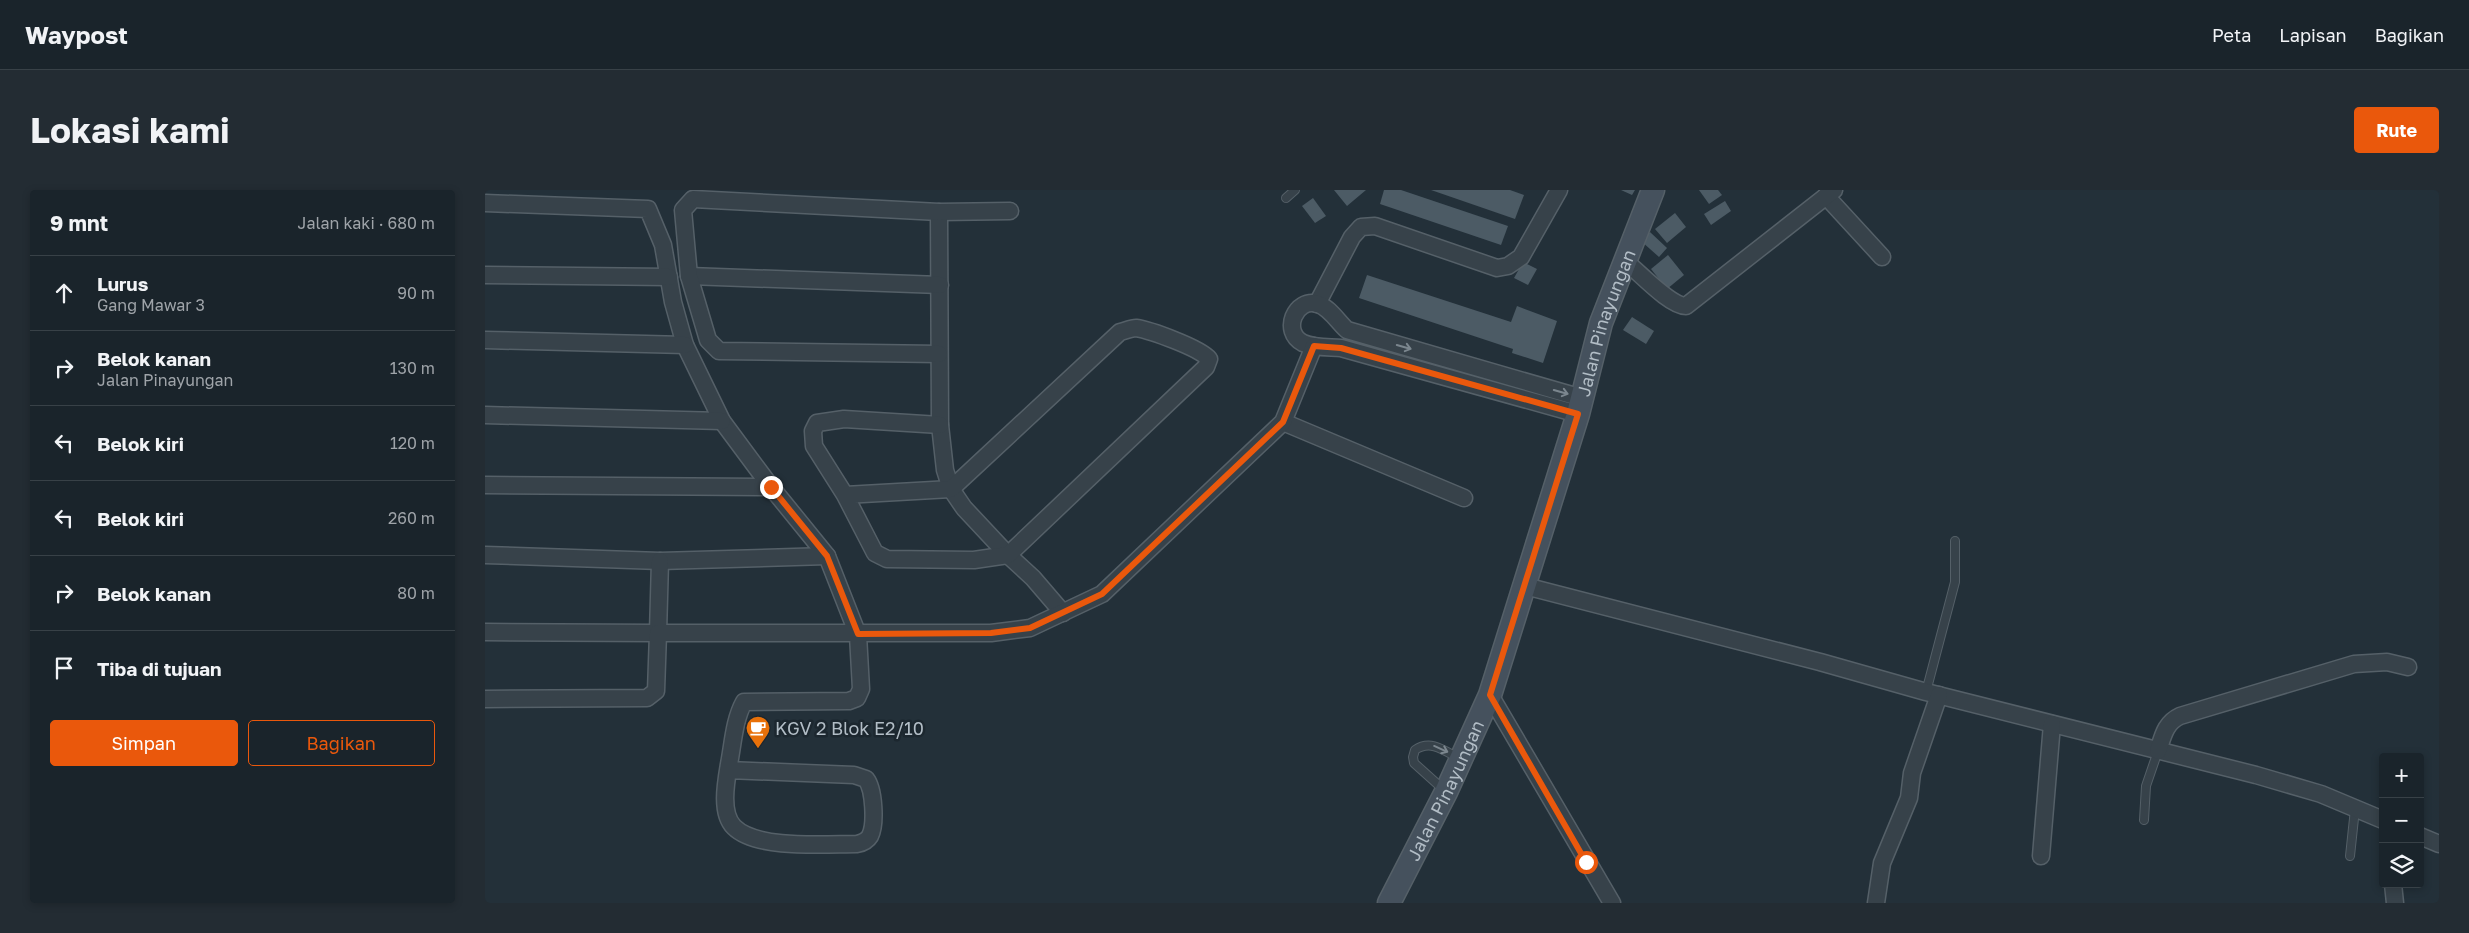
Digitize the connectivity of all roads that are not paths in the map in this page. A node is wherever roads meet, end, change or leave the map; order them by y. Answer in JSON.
{"nodes":[{"id":1,"x":1295,"y":190,"type":"edge"},
{"id":2,"x":1653,"y":190,"type":"edge"},
{"id":3,"x":1553,"y":192,"type":"edge"},
{"id":4,"x":1830,"y":193,"type":"edge"},
{"id":5,"x":1286,"y":198,"type":"dead end"},
{"id":6,"x":485,"y":203,"type":"edge"},
{"id":7,"x":939,"y":212,"type":"junction"},
{"id":8,"x":1010,"y":212,"type":"dead end"},
{"id":9,"x":1882,"y":257,"type":"dead end"},
{"id":10,"x":1626,"y":262,"type":"junction"},
{"id":11,"x":485,"y":275,"type":"edge"},
{"id":12,"x":669,"y":276,"type":"junction"},
{"id":13,"x":689,"y":276,"type":"junction"},
{"id":14,"x":940,"y":285,"type":"junction"},
{"id":15,"x":1317,"y":304,"type":"junction"},
{"id":16,"x":1357,"y":334,"type":"junction"},
{"id":17,"x":485,"y":340,"type":"edge"},
{"id":18,"x":685,"y":344,"type":"junction"},
{"id":19,"x":1314,"y":346,"type":"junction"},
{"id":20,"x":1352,"y":351,"type":"junction"},
{"id":21,"x":939,"y":354,"type":"junction"},
{"id":22,"x":1580,"y":406,"type":"junction"},
{"id":23,"x":485,"y":414,"type":"edge"},
{"id":24,"x":722,"y":420,"type":"junction"},
{"id":25,"x":1283,"y":422,"type":"junction"},
{"id":26,"x":940,"y":425,"type":"junction"},
{"id":27,"x":485,"y":485,"type":"edge"},
{"id":28,"x":771,"y":487,"type":"junction"},
{"id":29,"x":951,"y":489,"type":"junction"},
{"id":30,"x":845,"y":495,"type":"junction"},
{"id":31,"x":1464,"y":498,"type":"dead end"},
{"id":32,"x":1955,"y":540,"type":"dead end"},
{"id":33,"x":485,"y":555,"type":"edge"},
{"id":34,"x":1009,"y":555,"type":"junction"},
{"id":35,"x":827,"y":556,"type":"junction"},
{"id":36,"x":659,"y":560,"type":"junction"},
{"id":37,"x":1525,"y":586,"type":"junction"},
{"id":38,"x":1063,"y":613,"type":"junction"},
{"id":39,"x":485,"y":632,"type":"edge"},
{"id":40,"x":658,"y":634,"type":"junction"},
{"id":41,"x":858,"y":634,"type":"junction"},
{"id":42,"x":2408,"y":667,"type":"dead end"},
{"id":43,"x":1933,"y":694,"type":"junction"},
{"id":44,"x":1490,"y":695,"type":"junction"},
{"id":45,"x":485,"y":699,"type":"edge"},
{"id":46,"x":2052,"y":724,"type":"junction"},
{"id":47,"x":2158,"y":751,"type":"junction"},
{"id":48,"x":1461,"y":759,"type":"junction"},
{"id":49,"x":728,"y":770,"type":"junction"},
{"id":50,"x":1446,"y":792,"type":"junction"},
{"id":51,"x":2355,"y":809,"type":"junction"},
{"id":52,"x":2379,"y":818,"type":"edge"},
{"id":53,"x":2143,"y":820,"type":"dead end"},
{"id":54,"x":2424,"y":838,"type":"edge"},
{"id":55,"x":2439,"y":844,"type":"edge"},
{"id":56,"x":2041,"y":856,"type":"dead end"},
{"id":57,"x":2350,"y":856,"type":"dead end"},
{"id":58,"x":2393,"y":888,"type":"edge"},
{"id":59,"x":1389,"y":903,"type":"edge"},
{"id":60,"x":1612,"y":903,"type":"edge"},
{"id":61,"x":1876,"y":903,"type":"edge"},
{"id":62,"x":2395,"y":903,"type":"edge"}],
"edges":[{"from":1,"to":5,"type":"lane"},
{"from":2,"to":10,"type":"main road","name":"Jalan Pinayungan"},
{"from":3,"to":15,"type":"street"},
{"from":4,"to":9,"type":"street"},
{"from":4,"to":10,"type":"street"},
{"from":6,"to":12,"type":"street"},
{"from":7,"to":8,"type":"street"},
{"from":7,"to":13,"type":"street"},
{"from":7,"to":14,"type":"street"},
{"from":10,"to":22,"type":"main road","name":"Jalan Pinayungan"},
{"from":11,"to":12,"type":"street"},
{"from":12,"to":18,"type":"street"},
{"from":13,"to":14,"type":"street"},
{"from":13,"to":21,"type":"street"},
{"from":14,"to":21,"type":"street"},
{"from":15,"to":16,"type":"street"},
{"from":15,"to":19,"type":"street"},
{"from":16,"to":20,"type":"street"},
{"from":16,"to":22,"type":"street","one_way":true},
{"from":17,"to":18,"type":"street"},
{"from":18,"to":24,"type":"street"},
{"from":19,"to":20,"type":"street"},
{"from":19,"to":25,"type":"street"},
{"from":20,"to":22,"type":"street"},
{"from":21,"to":26,"type":"street"},
{"from":22,"to":37,"type":"main road","name":"Jalan Pinayungan"},
{"from":23,"to":24,"type":"street"},
{"from":24,"to":28,"type":"street"},
{"from":25,"to":31,"type":"street"},
{"from":25,"to":38,"type":"street"},
{"from":26,"to":29,"type":"street"},
{"from":26,"to":30,"type":"street"},
{"from":27,"to":28,"type":"street"},
{"from":28,"to":35,"type":"street"},
{"from":29,"to":30,"type":"street"},
{"from":29,"to":34,"type":"street"},
{"from":29,"to":34,"type":"street"},
{"from":30,"to":34,"type":"street"},
{"from":32,"to":43,"type":"lane"},
{"from":33,"to":36,"type":"street"},
{"from":34,"to":38,"type":"street"},
{"from":35,"to":36,"type":"street"},
{"from":35,"to":41,"type":"street"},
{"from":36,"to":40,"type":"street"},
{"from":37,"to":43,"type":"street"},
{"from":37,"to":44,"type":"main road","name":"Jalan Pinayungan"},
{"from":38,"to":41,"type":"street"},
{"from":39,"to":40,"type":"street"},
{"from":40,"to":41,"type":"street"},
{"from":40,"to":45,"type":"street"},
{"from":41,"to":49,"type":"street"},
{"from":42,"to":47,"type":"street"},
{"from":43,"to":46,"type":"street"},
{"from":43,"to":61,"type":"street"},
{"from":44,"to":48,"type":"main road","name":"Jalan Pinayungan"},
{"from":44,"to":60,"type":"street"},
{"from":46,"to":47,"type":"street"},
{"from":46,"to":56,"type":"street"},
{"from":47,"to":51,"type":"street"},
{"from":47,"to":53,"type":"lane"},
{"from":48,"to":50,"type":"main road","name":"Jalan Pinayungan"},
{"from":50,"to":48,"type":"lane","one_way":true},
{"from":49,"to":49,"type":"street"},
{"from":50,"to":59,"type":"main road","name":"Jalan Pinayungan"},
{"from":51,"to":52,"type":"street"},
{"from":51,"to":57,"type":"lane"},
{"from":54,"to":55,"type":"street"},
{"from":58,"to":62,"type":"street"}]}
